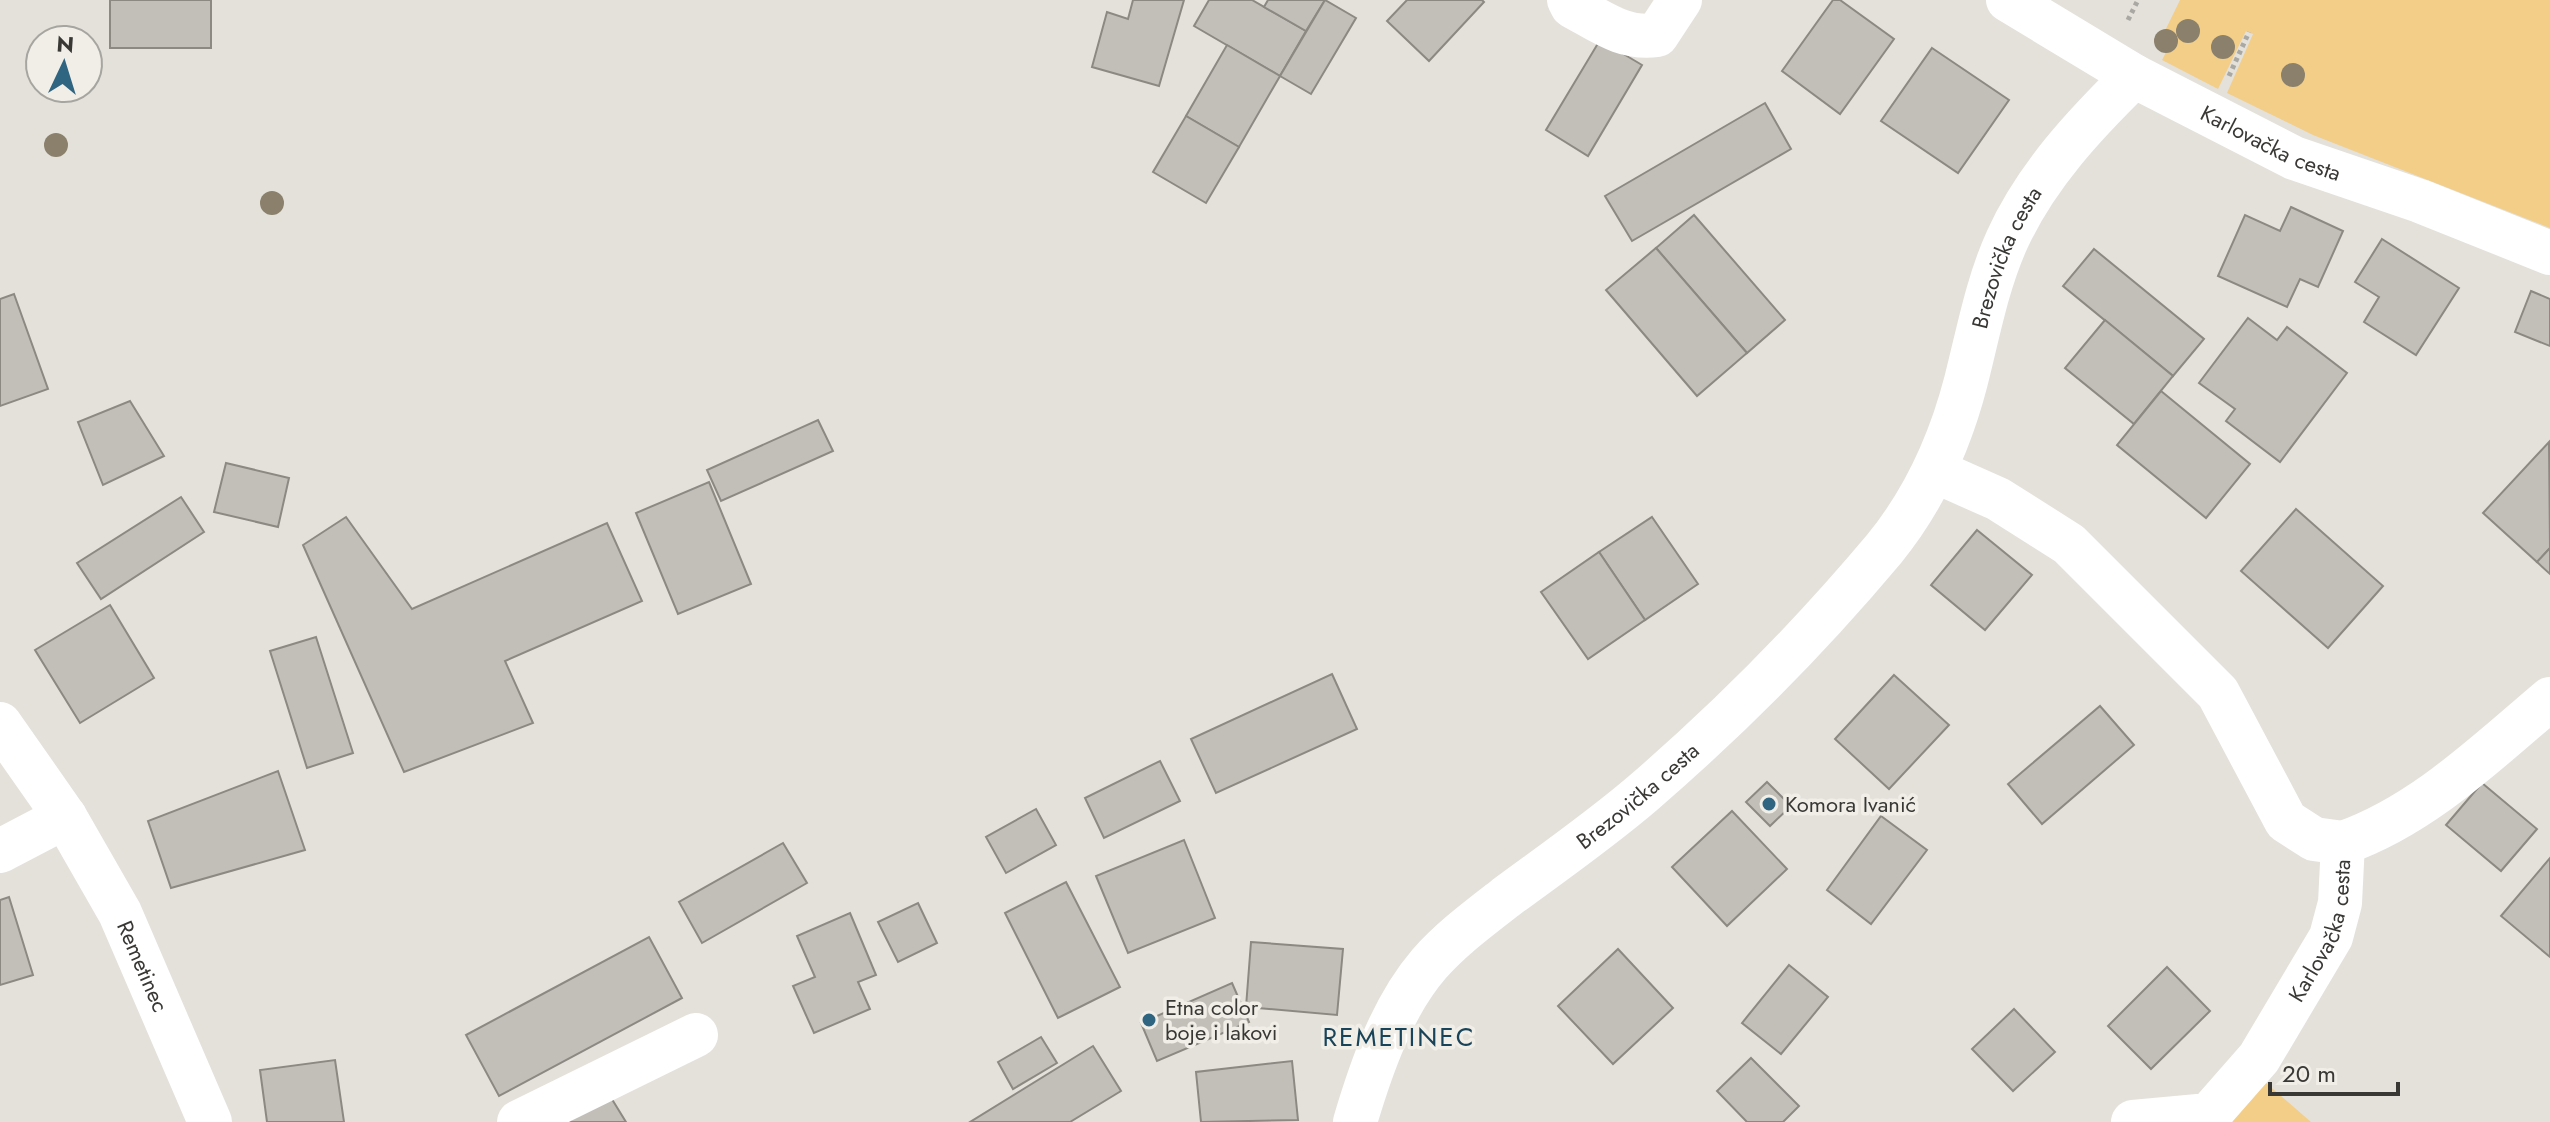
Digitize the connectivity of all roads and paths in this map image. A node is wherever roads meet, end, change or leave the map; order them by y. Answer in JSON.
{"nodes":[{"id":1,"x":1569,"y":0,"type":"edge"},
{"id":2,"x":1680,"y":0,"type":"edge"},
{"id":3,"x":2008,"y":0,"type":"edge"},
{"id":4,"x":2138,"y":0,"type":"edge"},
{"id":5,"x":2122,"y":30,"type":"dead end"},
{"id":6,"x":2134,"y":76,"type":"junction"},
{"id":7,"x":2550,"y":253,"type":"edge"},
{"id":8,"x":1935,"y":471,"type":"junction"},
{"id":9,"x":2550,"y":699,"type":"edge"},
{"id":10,"x":0,"y":724,"type":"edge"},
{"id":11,"x":65,"y":817,"type":"junction"},
{"id":12,"x":2343,"y":843,"type":"junction"},
{"id":13,"x":0,"y":851,"type":"edge"},
{"id":14,"x":696,"y":1035,"type":"dead end"},
{"id":15,"x":210,"y":1122,"type":"edge"},
{"id":16,"x":519,"y":1122,"type":"edge"},
{"id":17,"x":1355,"y":1122,"type":"edge"},
{"id":18,"x":2133,"y":1122,"type":"edge"}],
"edges":[{"from":1,"to":2,"type":"street"},
{"from":3,"to":6,"type":"street","name":"Karlovačka cesta"},
{"from":4,"to":5,"type":"path"},
{"from":6,"to":7,"type":"street","name":"Karlovačka cesta"},
{"from":6,"to":8,"type":"street","name":"Brezovička cesta"},
{"from":8,"to":12,"type":"street"},
{"from":8,"to":17,"type":"street","name":"Brezovička cesta"},
{"from":9,"to":12,"type":"street","name":"Karlovačka cesta"},
{"from":10,"to":11,"type":"street","name":"Remetinec"},
{"from":11,"to":13,"type":"street"},
{"from":11,"to":15,"type":"street","name":"Remetinec"},
{"from":12,"to":18,"type":"street","name":"Karlovačka cesta"},
{"from":14,"to":16,"type":"street"}]}
